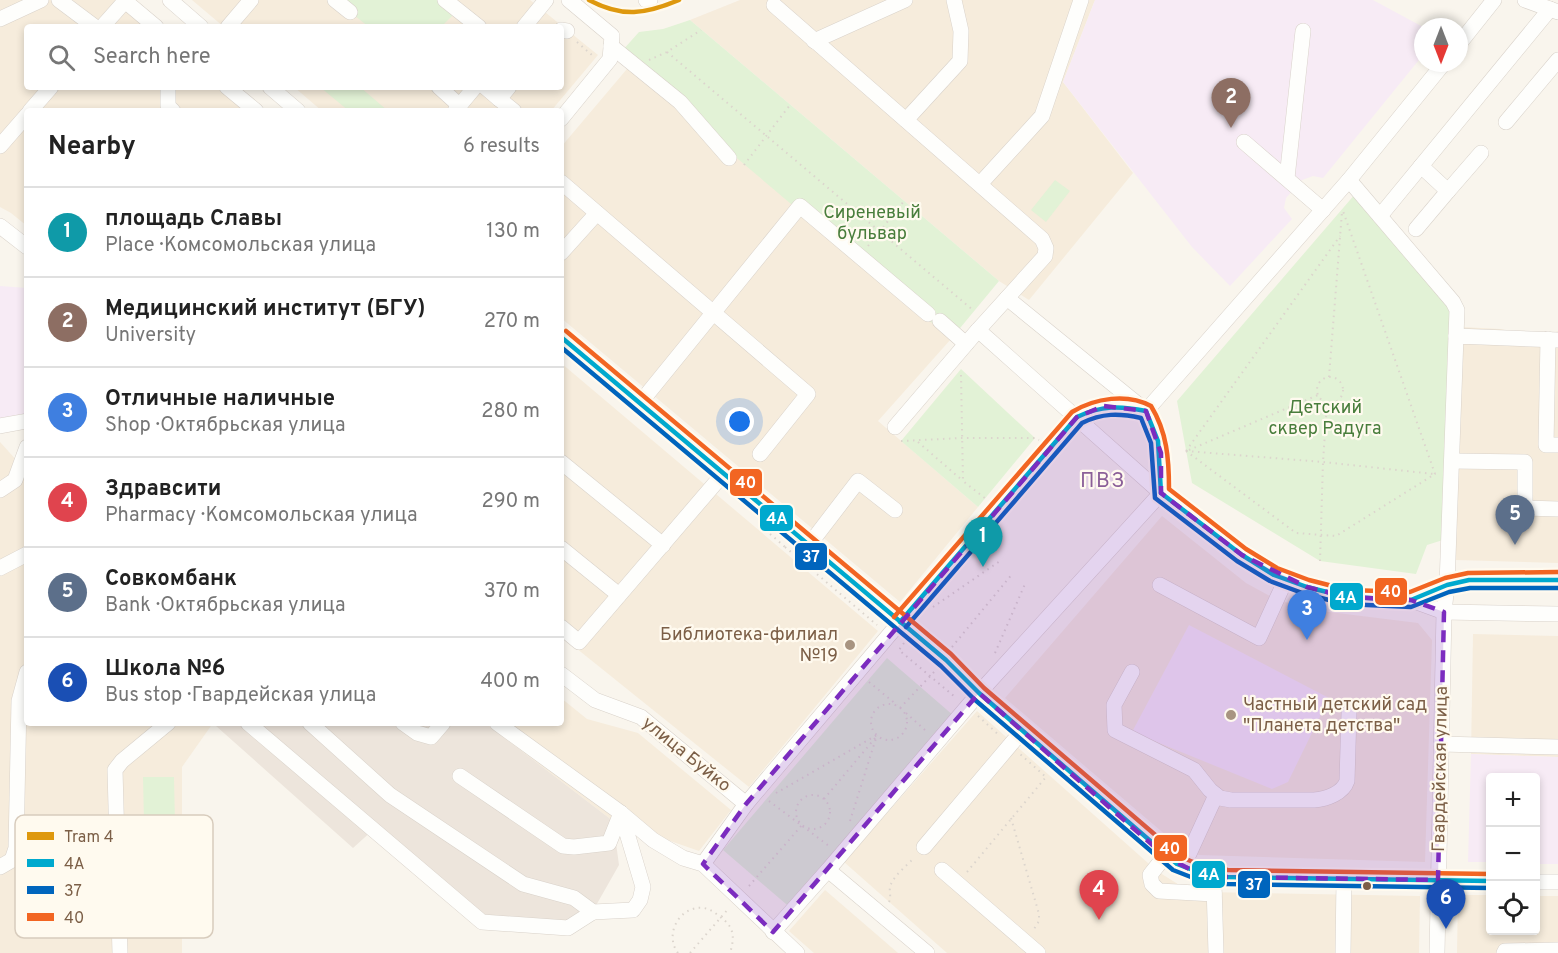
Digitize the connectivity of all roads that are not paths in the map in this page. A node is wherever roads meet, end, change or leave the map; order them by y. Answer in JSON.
{"nodes":[{"id":1,"x":41,"y":0,"type":"edge"},
{"id":2,"x":59,"y":0,"type":"edge"},
{"id":3,"x":170,"y":0,"type":"edge"},
{"id":4,"x":251,"y":0,"type":"edge"},
{"id":5,"x":336,"y":0,"type":"edge"},
{"id":6,"x":445,"y":0,"type":"edge"},
{"id":7,"x":546,"y":0,"type":"edge"},
{"id":8,"x":569,"y":0,"type":"edge"},
{"id":9,"x":905,"y":0,"type":"edge"},
{"id":10,"x":954,"y":0,"type":"edge"},
{"id":11,"x":1081,"y":0,"type":"edge"},
{"id":12,"x":1494,"y":0,"type":"edge"},
{"id":13,"x":1525,"y":0,"type":"edge"},
{"id":14,"x":125,"y":1,"type":"edge"},
{"id":15,"x":774,"y":5,"type":"dead end"},
{"id":16,"x":350,"y":12,"type":"dead end"},
{"id":17,"x":1555,"y":14,"type":"edge"},
{"id":18,"x":0,"y":19,"type":"edge"},
{"id":19,"x":91,"y":24,"type":"edge"},
{"id":20,"x":105,"y":24,"type":"edge"},
{"id":21,"x":152,"y":24,"type":"edge"},
{"id":22,"x":198,"y":24,"type":"edge"},
{"id":23,"x":231,"y":24,"type":"edge"},
{"id":24,"x":474,"y":24,"type":"edge"},
{"id":25,"x":526,"y":24,"type":"edge"},
{"id":26,"x":1303,"y":32,"type":"dead end"},
{"id":27,"x":1468,"y":33,"type":"edge"},
{"id":28,"x":814,"y":40,"type":"junction"},
{"id":29,"x":611,"y":41,"type":"junction"},
{"id":30,"x":1558,"y":60,"type":"edge"},
{"id":31,"x":1437,"y":72,"type":"edge"},
{"id":32,"x":48,"y":90,"type":"edge"},
{"id":33,"x":168,"y":90,"type":"edge"},
{"id":34,"x":231,"y":90,"type":"edge"},
{"id":35,"x":274,"y":90,"type":"edge"},
{"id":36,"x":441,"y":90,"type":"edge"},
{"id":37,"x":473,"y":90,"type":"edge"},
{"id":38,"x":504,"y":93,"type":"edge"},
{"id":39,"x":33,"y":108,"type":"edge"},
{"id":40,"x":170,"y":108,"type":"edge"},
{"id":41,"x":252,"y":108,"type":"edge"},
{"id":42,"x":294,"y":108,"type":"edge"},
{"id":43,"x":458,"y":108,"type":"edge"},
{"id":44,"x":512,"y":108,"type":"edge"},
{"id":45,"x":564,"y":115,"type":"edge"},
{"id":46,"x":24,"y":118,"type":"edge"},
{"id":47,"x":906,"y":120,"type":"junction"},
{"id":48,"x":1506,"y":122,"type":"dead end"},
{"id":49,"x":1244,"y":142,"type":"dead end"},
{"id":50,"x":0,"y":146,"type":"edge"},
{"id":51,"x":1480,"y":153,"type":"dead end"},
{"id":52,"x":729,"y":158,"type":"dead end"},
{"id":53,"x":1421,"y":166,"type":"junction"},
{"id":54,"x":1287,"y":178,"type":"junction"},
{"id":55,"x":1350,"y":180,"type":"junction"},
{"id":56,"x":980,"y":184,"type":"junction"},
{"id":57,"x":564,"y":185,"type":"edge"},
{"id":58,"x":1448,"y":191,"type":"junction"},
{"id":59,"x":1323,"y":210,"type":"junction"},
{"id":60,"x":597,"y":213,"type":"junction"},
{"id":61,"x":1380,"y":216,"type":"junction"},
{"id":62,"x":0,"y":226,"type":"edge"},
{"id":63,"x":1416,"y":229,"type":"dead end"},
{"id":64,"x":24,"y":245,"type":"edge"},
{"id":65,"x":564,"y":250,"type":"edge"},
{"id":66,"x":1007,"y":298,"type":"junction"},
{"id":67,"x":715,"y":313,"type":"junction"},
{"id":68,"x":978,"y":330,"type":"junction"},
{"id":69,"x":1456,"y":336,"type":"junction"},
{"id":70,"x":564,"y":339,"type":"edge"},
{"id":71,"x":1553,"y":339,"type":"edge"},
{"id":72,"x":966,"y":344,"type":"junction"},
{"id":73,"x":640,"y":403,"type":"junction"},
{"id":74,"x":1146,"y":411,"type":"junction"},
{"id":75,"x":1077,"y":417,"type":"junction"},
{"id":76,"x":24,"y":422,"type":"edge"},
{"id":77,"x":0,"y":426,"type":"edge"},
{"id":78,"x":898,"y":434,"type":"road end"},
{"id":79,"x":1558,"y":446,"type":"edge"},
{"id":80,"x":760,"y":454,"type":"dead end"},
{"id":81,"x":24,"y":455,"type":"edge"},
{"id":82,"x":1452,"y":461,"type":"junction"},
{"id":83,"x":564,"y":464,"type":"edge"},
{"id":84,"x":724,"y":474,"type":"junction"},
{"id":85,"x":0,"y":490,"type":"edge"},
{"id":86,"x":1161,"y":493,"type":"junction"},
{"id":87,"x":1558,"y":508,"type":"edge"},
{"id":88,"x":896,"y":510,"type":"dead end"},
{"id":89,"x":663,"y":545,"type":"junction"},
{"id":90,"x":809,"y":545,"type":"junction"},
{"id":91,"x":564,"y":550,"type":"edge"},
{"id":92,"x":24,"y":556,"type":"edge"},
{"id":93,"x":0,"y":568,"type":"edge"},
{"id":94,"x":1286,"y":579,"type":"junction"},
{"id":95,"x":1558,"y":580,"type":"edge"},
{"id":96,"x":1160,"y":585,"type":"dead end"},
{"id":97,"x":1447,"y":585,"type":"junction"},
{"id":98,"x":619,"y":595,"type":"junction"},
{"id":99,"x":1411,"y":600,"type":"junction"},
{"id":100,"x":1444,"y":612,"type":"junction"},
{"id":101,"x":1558,"y":614,"type":"edge"},
{"id":102,"x":900,"y":622,"type":"junction"},
{"id":103,"x":564,"y":630,"type":"edge"},
{"id":104,"x":1132,"y":672,"type":"dead end"},
{"id":105,"x":564,"y":676,"type":"edge"},
{"id":106,"x":24,"y":684,"type":"edge"},
{"id":107,"x":979,"y":693,"type":"junction"},
{"id":108,"x":1349,"y":713,"type":"dead end"},
{"id":109,"x":164,"y":726,"type":"edge"},
{"id":110,"x":252,"y":726,"type":"edge"},
{"id":111,"x":313,"y":726,"type":"edge"},
{"id":112,"x":408,"y":726,"type":"edge"},
{"id":113,"x":440,"y":726,"type":"edge"},
{"id":114,"x":501,"y":726,"type":"edge"},
{"id":115,"x":1022,"y":731,"type":"junction"},
{"id":116,"x":1441,"y":744,"type":"junction"},
{"id":117,"x":1558,"y":747,"type":"edge"},
{"id":118,"x":460,"y":776,"type":"dead end"},
{"id":119,"x":1216,"y":795,"type":"junction"},
{"id":120,"x":746,"y":804,"type":"junction"},
{"id":121,"x":621,"y":813,"type":"junction"},
{"id":122,"x":17,"y":815,"type":"edge"},
{"id":123,"x":116,"y":815,"type":"edge"},
{"id":124,"x":924,"y":847,"type":"road end"},
{"id":125,"x":15,"y":851,"type":"edge"},
{"id":126,"x":1165,"y":856,"type":"junction"},
{"id":127,"x":704,"y":864,"type":"junction"},
{"id":128,"x":0,"y":867,"type":"edge"},
{"id":129,"x":1183,"y":867,"type":"junction"},
{"id":130,"x":828,"y":870,"type":"junction"},
{"id":131,"x":942,"y":870,"type":"dead end"},
{"id":132,"x":1213,"y":876,"type":"junction"},
{"id":133,"x":1344,"y":879,"type":"junction"},
{"id":134,"x":1438,"y":880,"type":"junction"},
{"id":135,"x":1486,"y":881,"type":"edge"},
{"id":136,"x":1540,"y":882,"type":"edge"},
{"id":137,"x":1558,"y":882,"type":"edge"},
{"id":138,"x":1214,"y":894,"type":"junction"},
{"id":139,"x":593,"y":912,"type":"junction"},
{"id":140,"x":773,"y":932,"type":"junction"},
{"id":141,"x":120,"y":938,"type":"edge"},
{"id":142,"x":1558,"y":950,"type":"edge"},
{"id":143,"x":120,"y":953,"type":"edge"},
{"id":144,"x":796,"y":953,"type":"edge"},
{"id":145,"x":927,"y":953,"type":"edge"},
{"id":146,"x":1038,"y":953,"type":"edge"},
{"id":147,"x":1216,"y":953,"type":"edge"},
{"id":148,"x":1343,"y":953,"type":"edge"},
{"id":149,"x":1437,"y":953,"type":"edge"},
{"id":150,"x":1504,"y":953,"type":"edge"}],
"edges":[{"from":1,"to":18,"type":"street"},
{"from":2,"to":19,"type":"street"},
{"from":3,"to":22,"type":"street"},
{"from":4,"to":23,"type":"street"},
{"from":5,"to":16,"type":"street"},
{"from":6,"to":24,"type":"street"},
{"from":7,"to":25,"type":"street"},
{"from":8,"to":29,"type":"street"},
{"from":9,"to":28,"type":"street"},
{"from":10,"to":47,"type":"street"},
{"from":11,"to":56,"type":"street"},
{"from":12,"to":27,"type":"street"},
{"from":13,"to":17,"type":"street"},
{"from":14,"to":20,"type":"street"},
{"from":14,"to":21,"type":"street"},
{"from":15,"to":28,"type":"street"},
{"from":17,"to":53,"type":"street"},
{"from":26,"to":54,"type":"street"},
{"from":28,"to":47,"type":"street"},
{"from":29,"to":45,"type":"street"},
{"from":29,"to":52,"type":"street"},
{"from":30,"to":48,"type":"street"},
{"from":31,"to":55,"type":"street"},
{"from":32,"to":39,"type":"street"},
{"from":33,"to":40,"type":"street"},
{"from":34,"to":41,"type":"street"},
{"from":35,"to":42,"type":"street"},
{"from":36,"to":43,"type":"street"},
{"from":37,"to":43,"type":"street"},
{"from":38,"to":44,"type":"street"},
{"from":46,"to":50,"type":"street"},
{"from":47,"to":56,"type":"street"},
{"from":49,"to":54,"type":"street"},
{"from":51,"to":58,"type":"street"},
{"from":53,"to":58,"type":"street"},
{"from":53,"to":61,"type":"street"},
{"from":54,"to":59,"type":"street"},
{"from":55,"to":59,"type":"street"},
{"from":55,"to":61,"type":"street","name":"Гвардейская улица"},
{"from":56,"to":66,"type":"street"},
{"from":57,"to":60,"type":"street"},
{"from":58,"to":63,"type":"street"},
{"from":59,"to":74,"type":"street"},
{"from":60,"to":65,"type":"street"},
{"from":60,"to":67,"type":"street"},
{"from":61,"to":69,"type":"street","name":"Гвардейская улица"},
{"from":62,"to":64,"type":"street"},
{"from":66,"to":68,"type":"street"},
{"from":66,"to":74,"type":"street"},
{"from":67,"to":72,"type":"street"},
{"from":67,"to":73,"type":"street"},
{"from":67,"to":80,"type":"street"},
{"from":68,"to":72,"type":"street"},
{"from":68,"to":75,"type":"street"},
{"from":69,"to":71,"type":"street"},
{"from":69,"to":82,"type":"street","name":"Гвардейская улица"},
{"from":70,"to":73,"type":"street"},
{"from":71,"to":79,"type":"street"},
{"from":72,"to":78,"type":"street"},
{"from":73,"to":84,"type":"street"},
{"from":74,"to":75,"type":"street"},
{"from":74,"to":86,"type":"street"},
{"from":75,"to":86,"type":"street"},
{"from":75,"to":102,"type":"street"},
{"from":76,"to":77,"type":"street"},
{"from":81,"to":85,"type":"street"},
{"from":82,"to":87,"type":"street"},
{"from":82,"to":97,"type":"street","name":"Гвардейская улица"},
{"from":83,"to":89,"type":"street"},
{"from":84,"to":89,"type":"street"},
{"from":84,"to":90,"type":"street"},
{"from":86,"to":94,"type":"street"},
{"from":86,"to":107,"type":"street"},
{"from":88,"to":90,"type":"street"},
{"from":89,"to":98,"type":"street"},
{"from":90,"to":102,"type":"street"},
{"from":91,"to":98,"type":"street"},
{"from":92,"to":93,"type":"street"},
{"from":94,"to":96,"type":"street"},
{"from":94,"to":99,"type":"street"},
{"from":95,"to":97,"type":"street"},
{"from":97,"to":99,"type":"street"},
{"from":97,"to":100,"type":"street","name":"Гвардейская улица"},
{"from":98,"to":103,"type":"street"},
{"from":99,"to":100,"type":"street"},
{"from":100,"to":101,"type":"street"},
{"from":100,"to":116,"type":"street","name":"Гвардейская улица"},
{"from":102,"to":107,"type":"street"},
{"from":102,"to":120,"type":"street"},
{"from":104,"to":119,"type":"street"},
{"from":105,"to":120,"type":"street","name":"улица Буйко"},
{"from":106,"to":122,"type":"street"},
{"from":107,"to":115,"type":"street"},
{"from":107,"to":130,"type":"street"},
{"from":108,"to":119,"type":"street"},
{"from":109,"to":123,"type":"street"},
{"from":110,"to":139,"type":"street"},
{"from":111,"to":139,"type":"street"},
{"from":112,"to":113,"type":"street"},
{"from":114,"to":121,"type":"street"},
{"from":115,"to":124,"type":"street"},
{"from":115,"to":126,"type":"street"},
{"from":116,"to":117,"type":"street"},
{"from":116,"to":134,"type":"street","name":"Гвардейская улица"},
{"from":118,"to":121,"type":"street"},
{"from":119,"to":129,"type":"street"},
{"from":120,"to":127,"type":"street","name":"улица Буйко"},
{"from":121,"to":127,"type":"street"},
{"from":121,"to":139,"type":"street"},
{"from":125,"to":128,"type":"street"},
{"from":126,"to":129,"type":"street"},
{"from":126,"to":138,"type":"street"},
{"from":127,"to":140,"type":"street"},
{"from":129,"to":132,"type":"street"},
{"from":130,"to":140,"type":"street"},
{"from":130,"to":145,"type":"street"},
{"from":131,"to":146,"type":"street"},
{"from":132,"to":133,"type":"street"},
{"from":132,"to":138,"type":"street"},
{"from":133,"to":134,"type":"street"},
{"from":133,"to":148,"type":"street"},
{"from":134,"to":135,"type":"street"},
{"from":134,"to":149,"type":"street","name":"Гвардейская улица"},
{"from":136,"to":137,"type":"street"},
{"from":138,"to":147,"type":"street"},
{"from":140,"to":144,"type":"street"},
{"from":141,"to":143,"type":"street"},
{"from":142,"to":150,"type":"street"}]}
